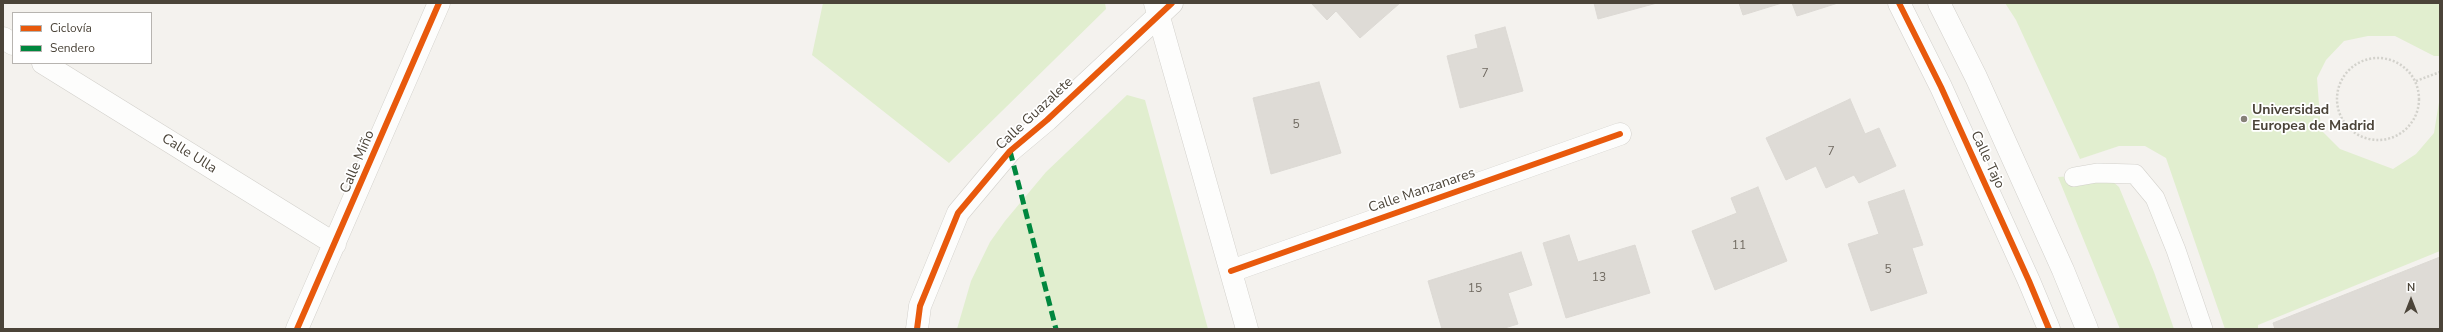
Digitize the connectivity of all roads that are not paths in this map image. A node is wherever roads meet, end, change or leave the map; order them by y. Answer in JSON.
{"nodes":[{"id":1,"x":439,"y":3,"type":"edge"},
{"id":2,"x":1899,"y":3,"type":"edge"},
{"id":3,"x":1939,"y":3,"type":"edge"},
{"id":4,"x":1162,"y":7,"type":"edge"},
{"id":5,"x":3,"y":38,"type":"edge"},
{"id":6,"x":12,"y":43,"type":"edge"},
{"id":7,"x":45,"y":64,"type":"edge"},
{"id":8,"x":1620,"y":134,"type":"dead end"},
{"id":9,"x":2074,"y":177,"type":"dead end"},
{"id":10,"x":335,"y":244,"type":"junction"},
{"id":11,"x":1231,"y":271,"type":"junction"},
{"id":12,"x":297,"y":329,"type":"edge"},
{"id":13,"x":917,"y":329,"type":"edge"},
{"id":14,"x":1247,"y":329,"type":"edge"},
{"id":15,"x":2049,"y":329,"type":"edge"},
{"id":16,"x":2087,"y":329,"type":"edge"},
{"id":17,"x":2203,"y":329,"type":"edge"}],
"edges":[{"from":1,"to":10,"type":"street","name":"Calle Miño"},
{"from":2,"to":15,"type":"street","name":"Calle Tajo"},
{"from":3,"to":16,"type":"street","name":"Calle Tajo"},
{"from":4,"to":11,"type":"street"},
{"from":4,"to":13,"type":"street","name":"Calle Guazalete"},
{"from":5,"to":6,"type":"street"},
{"from":7,"to":10,"type":"street","name":"Calle Ulla"},
{"from":8,"to":11,"type":"street","name":"Calle Manzanares"},
{"from":9,"to":17,"type":"lane"},
{"from":10,"to":12,"type":"street","name":"Calle Miño"},
{"from":11,"to":14,"type":"street"}]}
